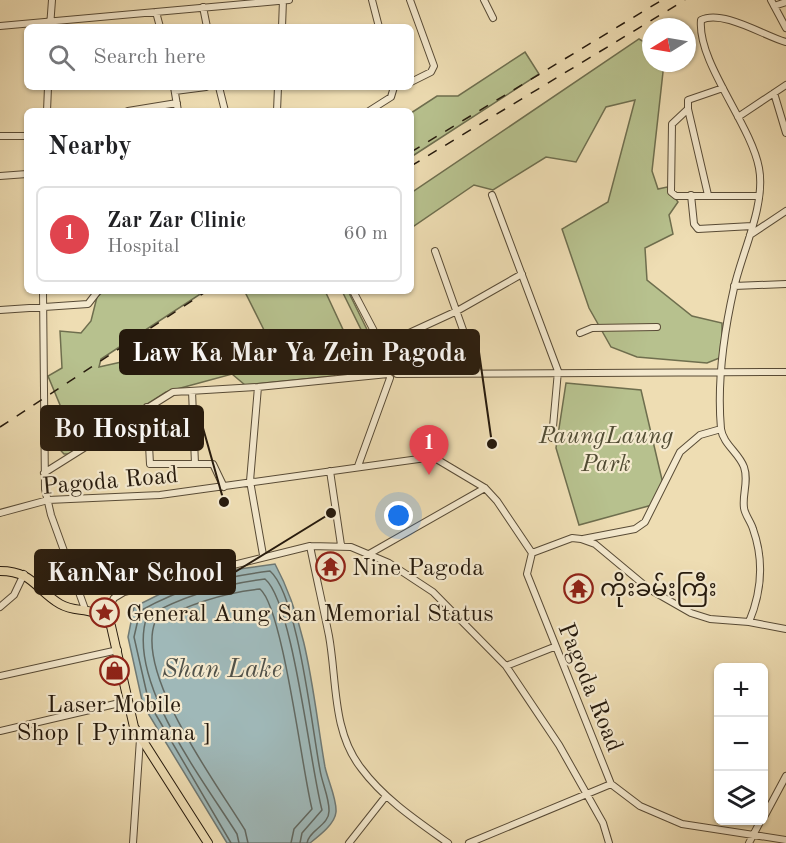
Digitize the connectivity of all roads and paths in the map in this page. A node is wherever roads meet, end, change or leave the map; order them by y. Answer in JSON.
{"nodes":[{"id":1,"x":52,"y":0,"type":"edge"},
{"id":2,"x":285,"y":0,"type":"edge"},
{"id":3,"x":372,"y":0,"type":"edge"},
{"id":4,"x":410,"y":0,"type":"edge"},
{"id":5,"x":484,"y":0,"type":"edge"},
{"id":6,"x":786,"y":2,"type":"edge"},
{"id":7,"x":773,"y":3,"type":"edge"},
{"id":8,"x":203,"y":7,"type":"junction"},
{"id":9,"x":156,"y":12,"type":"junction"},
{"id":10,"x":493,"y":18,"type":"dead end"},
{"id":11,"x":50,"y":24,"type":"edge"},
{"id":12,"x":159,"y":24,"type":"edge"},
{"id":13,"x":206,"y":24,"type":"edge"},
{"id":14,"x":282,"y":24,"type":"edge"},
{"id":15,"x":378,"y":24,"type":"edge"},
{"id":16,"x":24,"y":25,"type":"edge"},
{"id":17,"x":0,"y":26,"type":"edge"},
{"id":18,"x":786,"y":28,"type":"edge"},
{"id":19,"x":786,"y":42,"type":"edge"},
{"id":20,"x":414,"y":80,"type":"edge"},
{"id":21,"x":786,"y":85,"type":"edge"},
{"id":22,"x":723,"y":88,"type":"junction"},
{"id":23,"x":48,"y":90,"type":"edge"},
{"id":24,"x":174,"y":90,"type":"edge"},
{"id":25,"x":220,"y":90,"type":"edge"},
{"id":26,"x":278,"y":90,"type":"edge"},
{"id":27,"x":395,"y":90,"type":"edge"},
{"id":28,"x":774,"y":93,"type":"junction"},
{"id":29,"x":177,"y":103,"type":"junction"},
{"id":30,"x":47,"y":108,"type":"edge"},
{"id":31,"x":146,"y":108,"type":"edge"},
{"id":32,"x":178,"y":108,"type":"edge"},
{"id":33,"x":224,"y":108,"type":"edge"},
{"id":34,"x":277,"y":108,"type":"edge"},
{"id":35,"x":374,"y":108,"type":"edge"},
{"id":36,"x":688,"y":109,"type":"junction"},
{"id":37,"x":738,"y":117,"type":"junction"},
{"id":38,"x":786,"y":133,"type":"edge"},
{"id":39,"x":0,"y":136,"type":"edge"},
{"id":40,"x":24,"y":136,"type":"edge"},
{"id":41,"x":24,"y":174,"type":"edge"},
{"id":42,"x":0,"y":176,"type":"edge"},
{"id":43,"x":492,"y":195,"type":"dead end"},
{"id":44,"x":691,"y":195,"type":"junction"},
{"id":45,"x":708,"y":195,"type":"junction"},
{"id":46,"x":758,"y":196,"type":"junction"},
{"id":47,"x":786,"y":210,"type":"edge"},
{"id":48,"x":752,"y":226,"type":"junction"},
{"id":49,"x":750,"y":236,"type":"junction"},
{"id":50,"x":435,"y":251,"type":"dead end"},
{"id":51,"x":522,"y":274,"type":"junction"},
{"id":52,"x":786,"y":284,"type":"edge"},
{"id":53,"x":734,"y":286,"type":"junction"},
{"id":54,"x":43,"y":294,"type":"edge"},
{"id":55,"x":96,"y":294,"type":"edge"},
{"id":56,"x":355,"y":294,"type":"edge"},
{"id":57,"x":43,"y":306,"type":"junction"},
{"id":58,"x":0,"y":310,"type":"edge"},
{"id":59,"x":457,"y":311,"type":"junction"},
{"id":60,"x":657,"y":327,"type":"dead end"},
{"id":61,"x":580,"y":333,"type":"dead end"},
{"id":62,"x":381,"y":346,"type":"junction"},
{"id":63,"x":558,"y":371,"type":"junction"},
{"id":64,"x":478,"y":372,"type":"junction"},
{"id":65,"x":723,"y":372,"type":"junction"},
{"id":66,"x":786,"y":372,"type":"edge"},
{"id":67,"x":392,"y":374,"type":"junction"},
{"id":68,"x":258,"y":387,"type":"junction"},
{"id":69,"x":192,"y":390,"type":"junction"},
{"id":70,"x":147,"y":407,"type":"junction"},
{"id":71,"x":721,"y":429,"type":"junction"},
{"id":72,"x":552,"y":438,"type":"dead end"},
{"id":73,"x":195,"y":464,"type":"junction"},
{"id":74,"x":358,"y":466,"type":"junction"},
{"id":75,"x":330,"y":471,"type":"junction"},
{"id":76,"x":44,"y":473,"type":"junction"},
{"id":77,"x":250,"y":481,"type":"junction"},
{"id":78,"x":224,"y":487,"type":"junction"},
{"id":79,"x":485,"y":488,"type":"junction"},
{"id":80,"x":48,"y":500,"type":"junction"},
{"id":81,"x":0,"y":513,"type":"edge"},
{"id":82,"x":581,"y":539,"type":"junction"},
{"id":83,"x":341,"y":545,"type":"junction"},
{"id":84,"x":310,"y":546,"type":"junction"},
{"id":85,"x":532,"y":553,"type":"junction"},
{"id":86,"x":369,"y":554,"type":"junction"},
{"id":87,"x":263,"y":555,"type":"junction"},
{"id":88,"x":0,"y":571,"type":"edge"},
{"id":89,"x":24,"y":574,"type":"junction"},
{"id":90,"x":0,"y":607,"type":"edge"},
{"id":91,"x":85,"y":609,"type":"junction"},
{"id":92,"x":104,"y":618,"type":"junction"},
{"id":93,"x":749,"y":622,"type":"junction"},
{"id":94,"x":786,"y":629,"type":"edge"},
{"id":95,"x":555,"y":647,"type":"junction"},
{"id":96,"x":118,"y":650,"type":"junction"},
{"id":97,"x":506,"y":666,"type":"junction"},
{"id":98,"x":0,"y":676,"type":"edge"},
{"id":99,"x":128,"y":700,"type":"junction"},
{"id":100,"x":0,"y":731,"type":"edge"},
{"id":101,"x":140,"y":739,"type":"junction"},
{"id":102,"x":786,"y":776,"type":"edge"},
{"id":103,"x":611,"y":784,"type":"junction"},
{"id":104,"x":585,"y":795,"type":"junction"},
{"id":105,"x":386,"y":796,"type":"junction"},
{"id":106,"x":768,"y":808,"type":"edge"},
{"id":107,"x":759,"y":825,"type":"edge"},
{"id":108,"x":751,"y":840,"type":"edge"},
{"id":109,"x":786,"y":840,"type":"edge"},
{"id":110,"x":133,"y":843,"type":"edge"},
{"id":111,"x":208,"y":843,"type":"edge"},
{"id":112,"x":349,"y":843,"type":"edge"},
{"id":113,"x":448,"y":843,"type":"edge"},
{"id":114,"x":469,"y":843,"type":"edge"},
{"id":115,"x":609,"y":843,"type":"edge"}],
"edges":[{"from":1,"to":11,"type":"street"},
{"from":2,"to":8,"type":"street"},
{"from":2,"to":14,"type":"street"},
{"from":3,"to":15,"type":"street"},
{"from":4,"to":20,"type":"street"},
{"from":5,"to":10,"type":"street"},
{"from":6,"to":7,"type":"street"},
{"from":7,"to":18,"type":"street"},
{"from":8,"to":9,"type":"street"},
{"from":8,"to":13,"type":"street"},
{"from":9,"to":11,"type":"street"},
{"from":9,"to":12,"type":"street"},
{"from":16,"to":17,"type":"street"},
{"from":19,"to":22,"type":"street"},
{"from":21,"to":28,"type":"street"},
{"from":22,"to":36,"type":"street"},
{"from":22,"to":37,"type":"street"},
{"from":23,"to":30,"type":"street"},
{"from":24,"to":29,"type":"street"},
{"from":25,"to":33,"type":"street"},
{"from":26,"to":34,"type":"street"},
{"from":27,"to":35,"type":"street"},
{"from":28,"to":37,"type":"street"},
{"from":28,"to":38,"type":"street"},
{"from":29,"to":31,"type":"street"},
{"from":29,"to":32,"type":"street"},
{"from":36,"to":44,"type":"street"},
{"from":36,"to":45,"type":"street"},
{"from":37,"to":46,"type":"street"},
{"from":39,"to":40,"type":"street"},
{"from":41,"to":42,"type":"street"},
{"from":43,"to":51,"type":"street"},
{"from":44,"to":45,"type":"street"},
{"from":44,"to":48,"type":"street"},
{"from":45,"to":46,"type":"street"},
{"from":46,"to":48,"type":"street"},
{"from":47,"to":49,"type":"street"},
{"from":48,"to":49,"type":"street"},
{"from":49,"to":53,"type":"street"},
{"from":50,"to":59,"type":"street"},
{"from":51,"to":59,"type":"street"},
{"from":51,"to":63,"type":"street"},
{"from":52,"to":53,"type":"street"},
{"from":53,"to":65,"type":"street"},
{"from":54,"to":57,"type":"street"},
{"from":55,"to":57,"type":"street"},
{"from":56,"to":62,"type":"street"},
{"from":57,"to":58,"type":"street"},
{"from":57,"to":76,"type":"street"},
{"from":59,"to":62,"type":"street"},
{"from":59,"to":64,"type":"street"},
{"from":60,"to":61,"type":"street"},
{"from":62,"to":67,"type":"street"},
{"from":63,"to":64,"type":"street"},
{"from":63,"to":65,"type":"street"},
{"from":63,"to":72,"type":"street"},
{"from":64,"to":67,"type":"street"},
{"from":65,"to":66,"type":"street"},
{"from":65,"to":71,"type":"street"},
{"from":67,"to":68,"type":"street"},
{"from":67,"to":74,"type":"street"},
{"from":68,"to":69,"type":"street"},
{"from":68,"to":77,"type":"street"},
{"from":69,"to":70,"type":"street"},
{"from":69,"to":73,"type":"street"},
{"from":70,"to":73,"type":"street"},
{"from":70,"to":76,"type":"street"},
{"from":71,"to":82,"type":"street"},
{"from":71,"to":93,"type":"street"},
{"from":73,"to":78,"type":"street"},
{"from":74,"to":75,"type":"street","name":"Pagoda Road"},
{"from":74,"to":79,"type":"street","name":"Pagoda Road"},
{"from":75,"to":77,"type":"street","name":"Pagoda Road"},
{"from":75,"to":83,"type":"street"},
{"from":76,"to":80,"type":"street"},
{"from":77,"to":78,"type":"street","name":"Pagoda Road"},
{"from":77,"to":87,"type":"street"},
{"from":78,"to":80,"type":"street","name":"Pagoda Road"},
{"from":79,"to":85,"type":"street","name":"Pagoda Road"},
{"from":79,"to":86,"type":"street"},
{"from":80,"to":81,"type":"street","name":"Pagoda Road"},
{"from":80,"to":91,"type":"street"},
{"from":82,"to":85,"type":"street"},
{"from":82,"to":93,"type":"street"},
{"from":83,"to":84,"type":"street"},
{"from":83,"to":86,"type":"street"},
{"from":84,"to":87,"type":"street"},
{"from":84,"to":105,"type":"street"},
{"from":85,"to":95,"type":"street","name":"Pagoda Road"},
{"from":86,"to":97,"type":"street"},
{"from":87,"to":92,"type":"street"},
{"from":88,"to":89,"type":"main road"},
{"from":89,"to":90,"type":"street"},
{"from":89,"to":91,"type":"main road"},
{"from":91,"to":92,"type":"main road"},
{"from":92,"to":96,"type":"main road"},
{"from":93,"to":94,"type":"street"},
{"from":95,"to":97,"type":"street"},
{"from":95,"to":103,"type":"street","name":"Pagoda Road"},
{"from":96,"to":98,"type":"street"},
{"from":96,"to":99,"type":"main road"},
{"from":97,"to":104,"type":"street"},
{"from":99,"to":100,"type":"street"},
{"from":99,"to":101,"type":"main road"},
{"from":101,"to":110,"type":"street"},
{"from":101,"to":111,"type":"main road"},
{"from":102,"to":106,"type":"street"},
{"from":103,"to":104,"type":"street"},
{"from":103,"to":108,"type":"street","name":"Pagoda Road"},
{"from":104,"to":114,"type":"street"},
{"from":104,"to":115,"type":"street"},
{"from":105,"to":112,"type":"street"},
{"from":105,"to":113,"type":"street"},
{"from":107,"to":108,"type":"street"},
{"from":108,"to":109,"type":"street","name":"Pagoda Road"}]}
